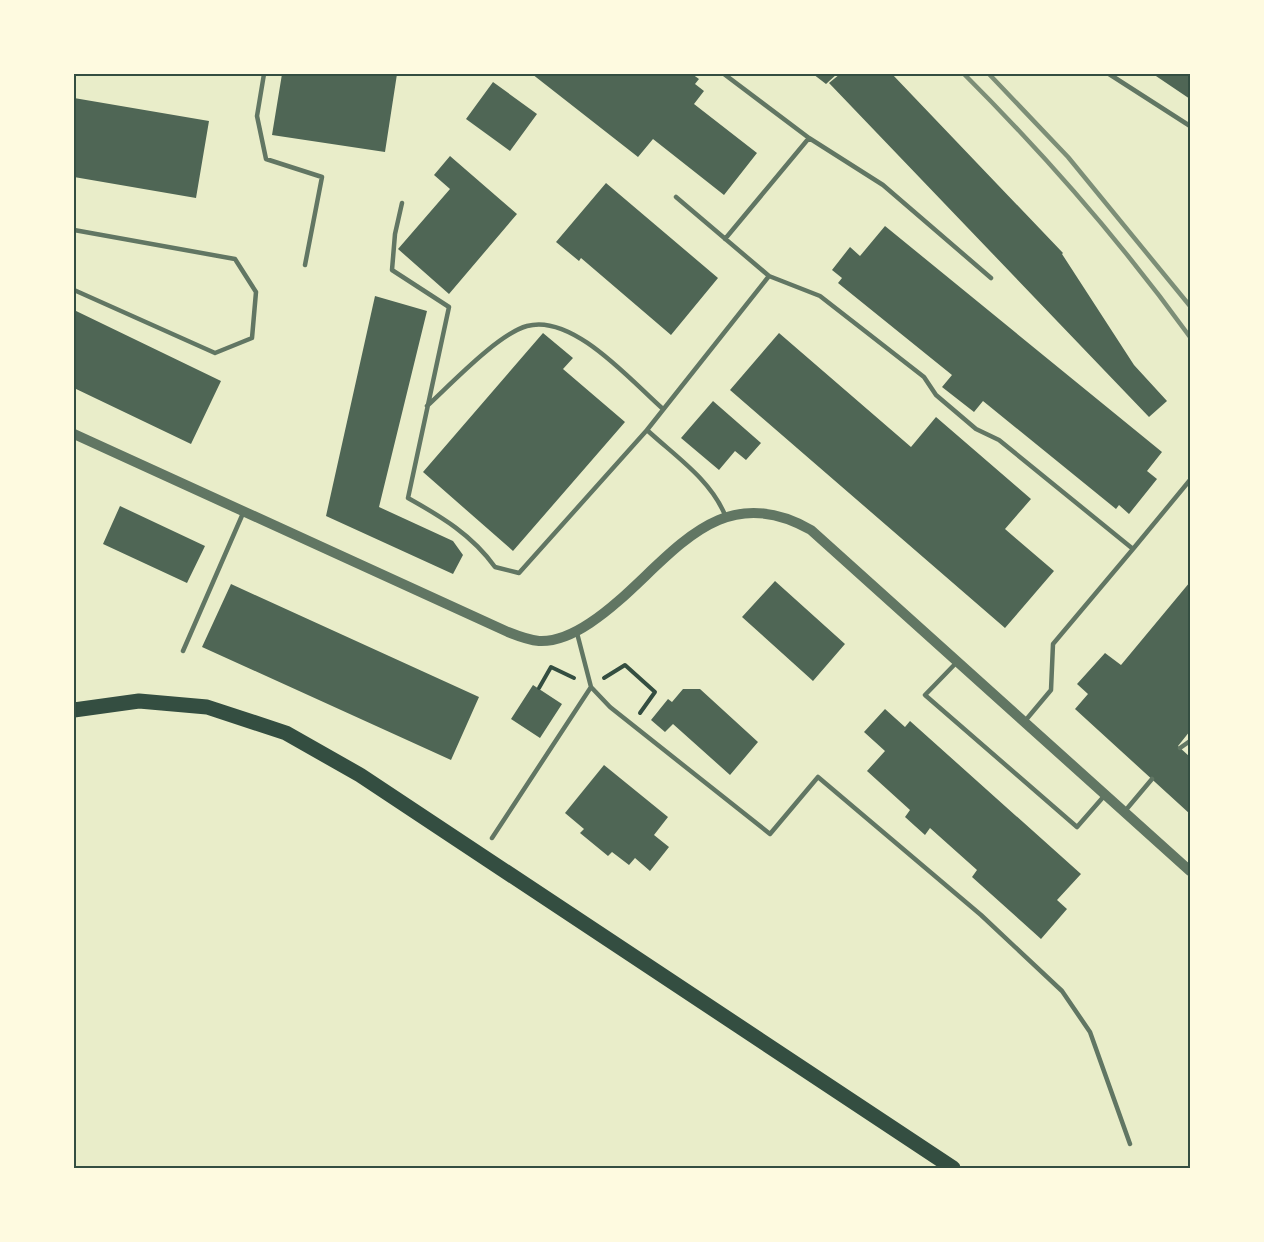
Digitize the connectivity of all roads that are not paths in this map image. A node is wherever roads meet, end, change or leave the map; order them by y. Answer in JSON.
{"nodes":[{"id":1,"x":264,"y":74,"type":"edge"},
{"id":2,"x":724,"y":74,"type":"edge"},
{"id":3,"x":1109,"y":74,"type":"edge"},
{"id":4,"x":1191,"y":126,"type":"edge"},
{"id":5,"x":809,"y":138,"type":"junction"},
{"id":6,"x":676,"y":197,"type":"dead end"},
{"id":7,"x":402,"y":203,"type":"dead end"},
{"id":8,"x":74,"y":230,"type":"edge"},
{"id":9,"x":725,"y":239,"type":"junction"},
{"id":10,"x":304,"y":265,"type":"dead end"},
{"id":11,"x":769,"y":276,"type":"junction"},
{"id":12,"x":991,"y":278,"type":"dead end"},
{"id":13,"x":74,"y":290,"type":"edge"},
{"id":14,"x":426,"y":406,"type":"junction"},
{"id":15,"x":663,"y":409,"type":"junction"},
{"id":16,"x":647,"y":430,"type":"junction"},
{"id":17,"x":74,"y":434,"type":"edge"},
{"id":18,"x":1191,"y":480,"type":"edge"},
{"id":19,"x":244,"y":512,"type":"junction"},
{"id":20,"x":725,"y":515,"type":"junction"},
{"id":21,"x":1133,"y":549,"type":"junction"},
{"id":22,"x":577,"y":632,"type":"junction"},
{"id":23,"x":183,"y":651,"type":"dead end"},
{"id":24,"x":957,"y":662,"type":"junction"},
{"id":25,"x":591,"y":687,"type":"junction"},
{"id":26,"x":74,"y":710,"type":"edge"},
{"id":27,"x":1023,"y":723,"type":"junction"},
{"id":28,"x":1191,"y":741,"type":"edge"},
{"id":29,"x":1180,"y":748,"type":"dead end"},
{"id":30,"x":1152,"y":779,"type":"dead end"},
{"id":31,"x":1106,"y":795,"type":"junction"},
{"id":32,"x":1124,"y":812,"type":"junction"},
{"id":33,"x":492,"y":838,"type":"dead end"},
{"id":34,"x":1191,"y":871,"type":"edge"},
{"id":35,"x":1130,"y":1144,"type":"dead end"},
{"id":36,"x":953,"y":1168,"type":"edge"}],
"edges":[{"from":1,"to":10,"type":"lane"},
{"from":2,"to":5,"type":"lane"},
{"from":3,"to":4,"type":"lane"},
{"from":5,"to":9,"type":"lane"},
{"from":5,"to":12,"type":"lane"},
{"from":6,"to":9,"type":"lane"},
{"from":7,"to":14,"type":"lane"},
{"from":8,"to":13,"type":"lane"},
{"from":9,"to":11,"type":"lane"},
{"from":11,"to":15,"type":"lane"},
{"from":11,"to":21,"type":"lane"},
{"from":14,"to":15,"type":"lane"},
{"from":14,"to":16,"type":"lane"},
{"from":15,"to":16,"type":"lane"},
{"from":16,"to":20,"type":"lane"},
{"from":17,"to":19,"type":"street"},
{"from":18,"to":21,"type":"lane"},
{"from":19,"to":22,"type":"street"},
{"from":19,"to":23,"type":"lane"},
{"from":20,"to":22,"type":"street"},
{"from":20,"to":24,"type":"street"},
{"from":21,"to":27,"type":"lane"},
{"from":22,"to":25,"type":"lane"},
{"from":24,"to":27,"type":"street"},
{"from":24,"to":31,"type":"lane"},
{"from":25,"to":33,"type":"lane"},
{"from":25,"to":35,"type":"lane"},
{"from":26,"to":36,"type":"main road"},
{"from":27,"to":31,"type":"street"},
{"from":28,"to":29,"type":"lane"},
{"from":30,"to":32,"type":"lane"},
{"from":31,"to":32,"type":"street"},
{"from":32,"to":34,"type":"street"}]}
